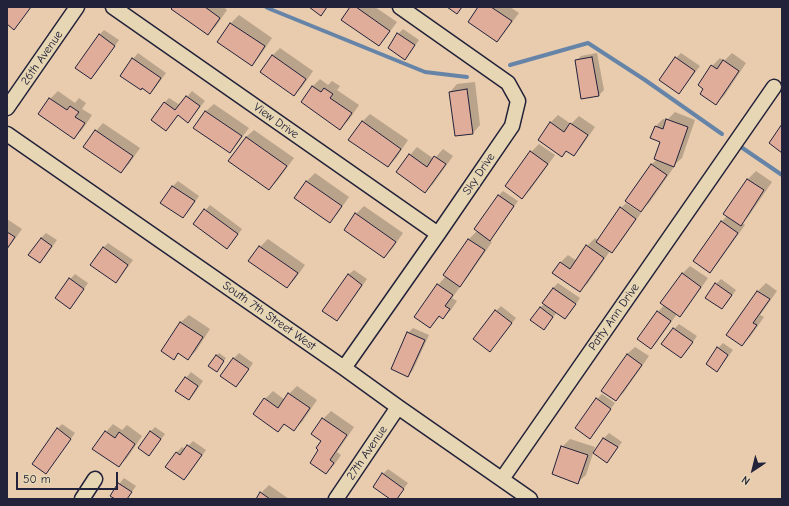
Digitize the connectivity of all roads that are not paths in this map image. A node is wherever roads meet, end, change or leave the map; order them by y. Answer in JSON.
{"nodes":[{"id":1,"x":77,"y":7,"type":"edge"},
{"id":2,"x":113,"y":7,"type":"edge"},
{"id":3,"x":400,"y":7,"type":"edge"},
{"id":4,"x":774,"y":87,"type":"dead end"},
{"id":5,"x":7,"y":108,"type":"edge"},
{"id":6,"x":7,"y":134,"type":"edge"},
{"id":7,"x":438,"y":234,"type":"junction"},
{"id":8,"x":344,"y":368,"type":"junction"},
{"id":9,"x":398,"y":407,"type":"junction"},
{"id":10,"x":95,"y":478,"type":"dead end"},
{"id":11,"x":502,"y":479,"type":"junction"},
{"id":12,"x":82,"y":499,"type":"edge"},
{"id":13,"x":336,"y":499,"type":"edge"},
{"id":14,"x":530,"y":499,"type":"edge"}],
"edges":[{"from":1,"to":5,"type":"street","name":"26th Avenue"},
{"from":2,"to":7,"type":"street","name":"View Drive"},
{"from":3,"to":7,"type":"street","name":"Sky Drive"},
{"from":4,"to":11,"type":"street","name":"Patty Ann Drive"},
{"from":6,"to":8,"type":"street","name":"South 7th Street West"},
{"from":7,"to":8,"type":"street","name":"Sky Drive"},
{"from":8,"to":9,"type":"street","name":"South 7th Street West"},
{"from":9,"to":11,"type":"street","name":"South 7th Street West"},
{"from":9,"to":13,"type":"street","name":"27th Avenue"},
{"from":10,"to":12,"type":"street"},
{"from":11,"to":14,"type":"street","name":"South 7th Street West"}]}
